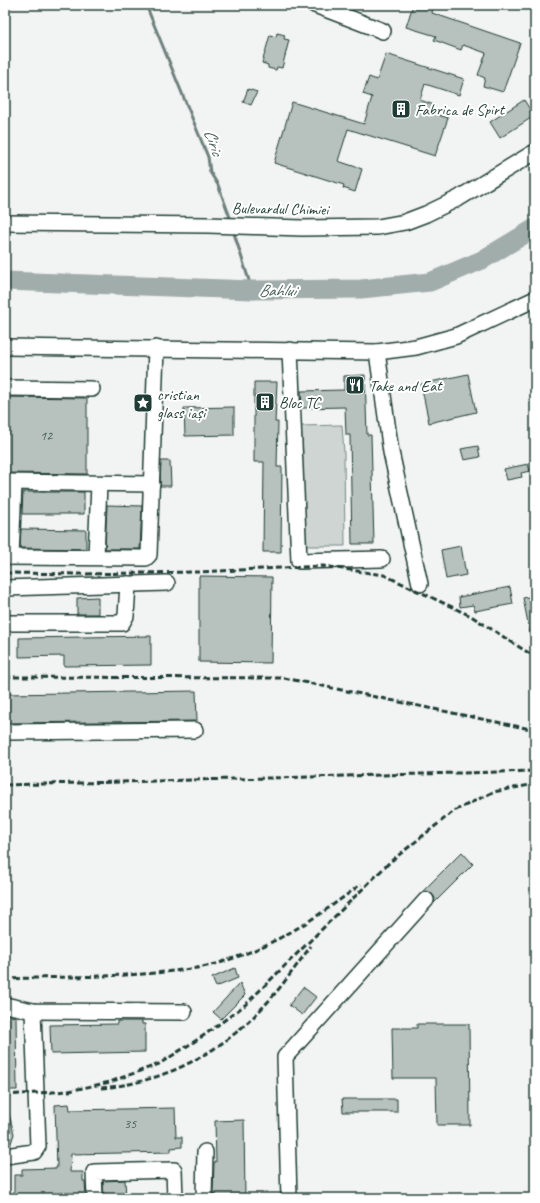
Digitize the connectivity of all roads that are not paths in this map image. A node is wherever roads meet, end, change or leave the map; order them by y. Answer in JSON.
{"nodes":[{"id":1,"x":315,"y":5,"type":"edge"},
{"id":2,"x":382,"y":31,"type":"dead end"},
{"id":3,"x":535,"y":152,"type":"edge"},
{"id":4,"x":5,"y":223,"type":"edge"},
{"id":5,"x":535,"y":299,"type":"edge"},
{"id":6,"x":5,"y":347,"type":"edge"},
{"id":7,"x":156,"y":348,"type":"junction"},
{"id":8,"x":290,"y":350,"type":"junction"},
{"id":9,"x":377,"y":352,"type":"junction"},
{"id":10,"x":5,"y":388,"type":"edge"},
{"id":11,"x":92,"y":389,"type":"dead end"},
{"id":12,"x":10,"y":483,"type":"edge"},
{"id":13,"x":99,"y":484,"type":"junction"},
{"id":14,"x":152,"y":484,"type":"junction"},
{"id":15,"x":8,"y":557,"type":"edge"},
{"id":16,"x":96,"y":557,"type":"junction"},
{"id":17,"x":382,"y":559,"type":"dead end"},
{"id":18,"x":167,"y":583,"type":"dead end"},
{"id":19,"x":128,"y":584,"type":"junction"},
{"id":20,"x":420,"y":584,"type":"dead end"},
{"id":21,"x":5,"y":588,"type":"edge"},
{"id":22,"x":5,"y":624,"type":"edge"},
{"id":23,"x":195,"y":730,"type":"dead end"},
{"id":24,"x":5,"y":732,"type":"edge"},
{"id":25,"x":426,"y":900,"type":"dead end"},
{"id":26,"x":5,"y":1005,"type":"edge"},
{"id":27,"x":33,"y":1010,"type":"junction"},
{"id":28,"x":184,"y":1012,"type":"dead end"},
{"id":29,"x":205,"y":1152,"type":"dead end"},
{"id":30,"x":5,"y":1156,"type":"edge"},
{"id":31,"x":95,"y":1198,"type":"edge"},
{"id":32,"x":175,"y":1198,"type":"edge"},
{"id":33,"x":204,"y":1198,"type":"edge"},
{"id":34,"x":289,"y":1198,"type":"edge"}],
"edges":[{"from":1,"to":2,"type":"street"},
{"from":3,"to":4,"type":"street","name":"Bulevardul Chimiei"},
{"from":5,"to":9,"type":"street"},
{"from":6,"to":7,"type":"street"},
{"from":7,"to":8,"type":"street"},
{"from":7,"to":14,"type":"street"},
{"from":8,"to":9,"type":"street"},
{"from":8,"to":17,"type":"street"},
{"from":9,"to":20,"type":"street"},
{"from":10,"to":11,"type":"street"},
{"from":12,"to":13,"type":"street"},
{"from":12,"to":15,"type":"street"},
{"from":13,"to":14,"type":"street"},
{"from":13,"to":16,"type":"street"},
{"from":14,"to":16,"type":"street"},
{"from":15,"to":16,"type":"street"},
{"from":18,"to":19,"type":"street"},
{"from":19,"to":21,"type":"street"},
{"from":19,"to":22,"type":"street"},
{"from":23,"to":24,"type":"street"},
{"from":25,"to":34,"type":"street"},
{"from":26,"to":27,"type":"street"},
{"from":27,"to":28,"type":"street"},
{"from":27,"to":30,"type":"street"},
{"from":29,"to":33,"type":"street"},
{"from":31,"to":32,"type":"street"}]}
